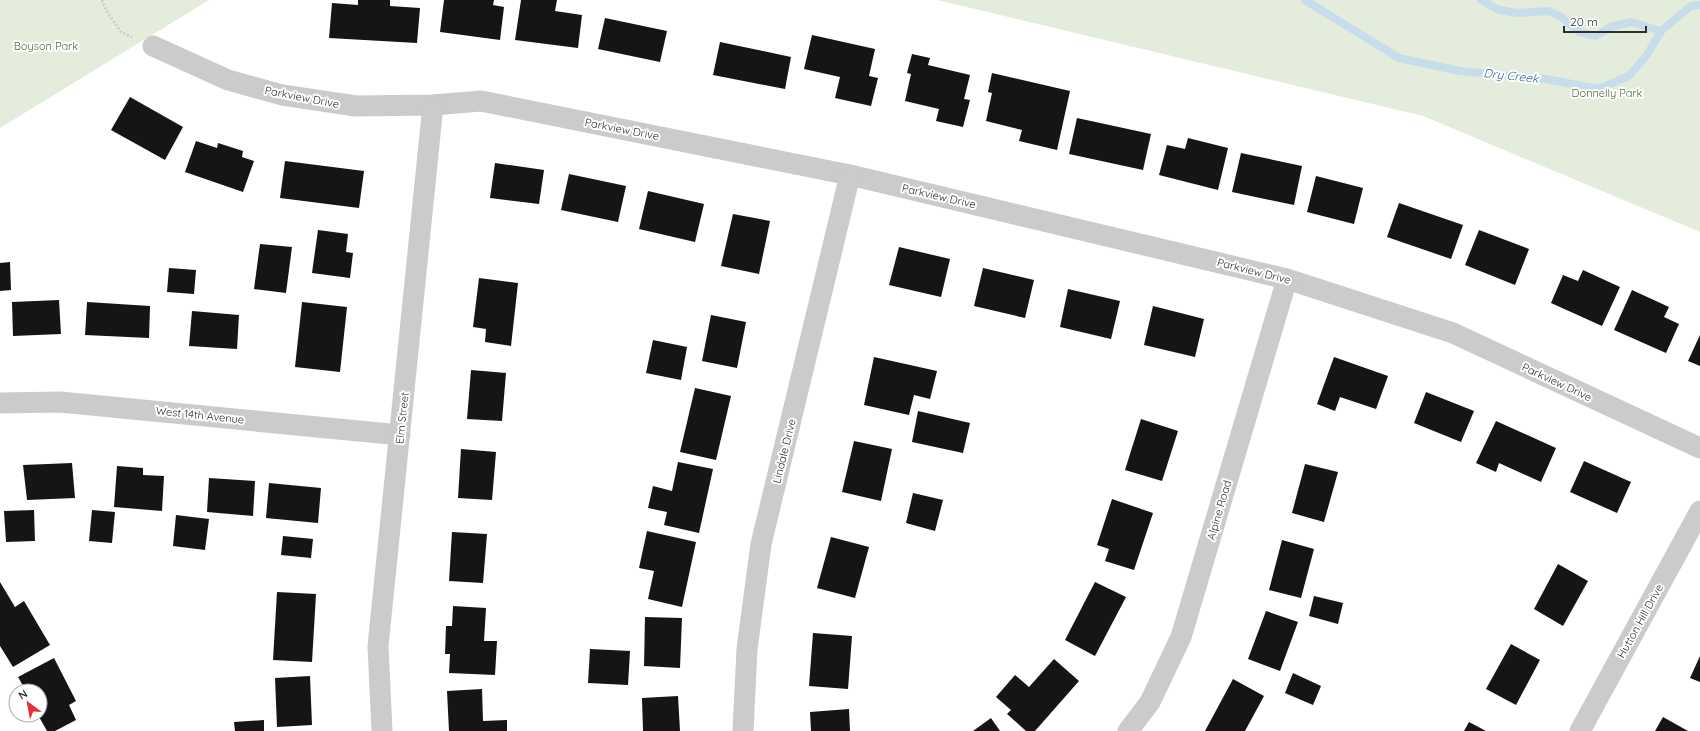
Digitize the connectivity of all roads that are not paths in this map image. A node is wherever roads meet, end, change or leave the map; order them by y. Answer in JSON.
{"nodes":[{"id":1,"x":153,"y":46,"type":"road end"},
{"id":2,"x":433,"y":105,"type":"junction"},
{"id":3,"x":850,"y":174,"type":"junction"},
{"id":4,"x":1287,"y":279,"type":"junction"},
{"id":5,"x":0,"y":403,"type":"edge"},
{"id":6,"x":400,"y":435,"type":"junction"},
{"id":7,"x":1700,"y":448,"type":"edge"},
{"id":8,"x":1700,"y":511,"type":"edge"},
{"id":9,"x":382,"y":731,"type":"edge"},
{"id":10,"x":743,"y":731,"type":"edge"},
{"id":11,"x":1128,"y":731,"type":"edge"},
{"id":12,"x":1580,"y":731,"type":"edge"}],
"edges":[{"from":1,"to":2,"type":"street","name":"Parkview Drive"},
{"from":2,"to":3,"type":"street","name":"Parkview Drive"},
{"from":2,"to":6,"type":"street","name":"Elm Street"},
{"from":3,"to":4,"type":"street","name":"Parkview Drive"},
{"from":3,"to":10,"type":"street","name":"Lindale Drive"},
{"from":4,"to":7,"type":"street","name":"Parkview Drive"},
{"from":4,"to":11,"type":"street","name":"Alpine Road"},
{"from":5,"to":6,"type":"street","name":"West 14th Avenue"},
{"from":6,"to":9,"type":"street","name":"Elm Street"},
{"from":8,"to":12,"type":"street","name":"Hutton Hill Drive"}]}
